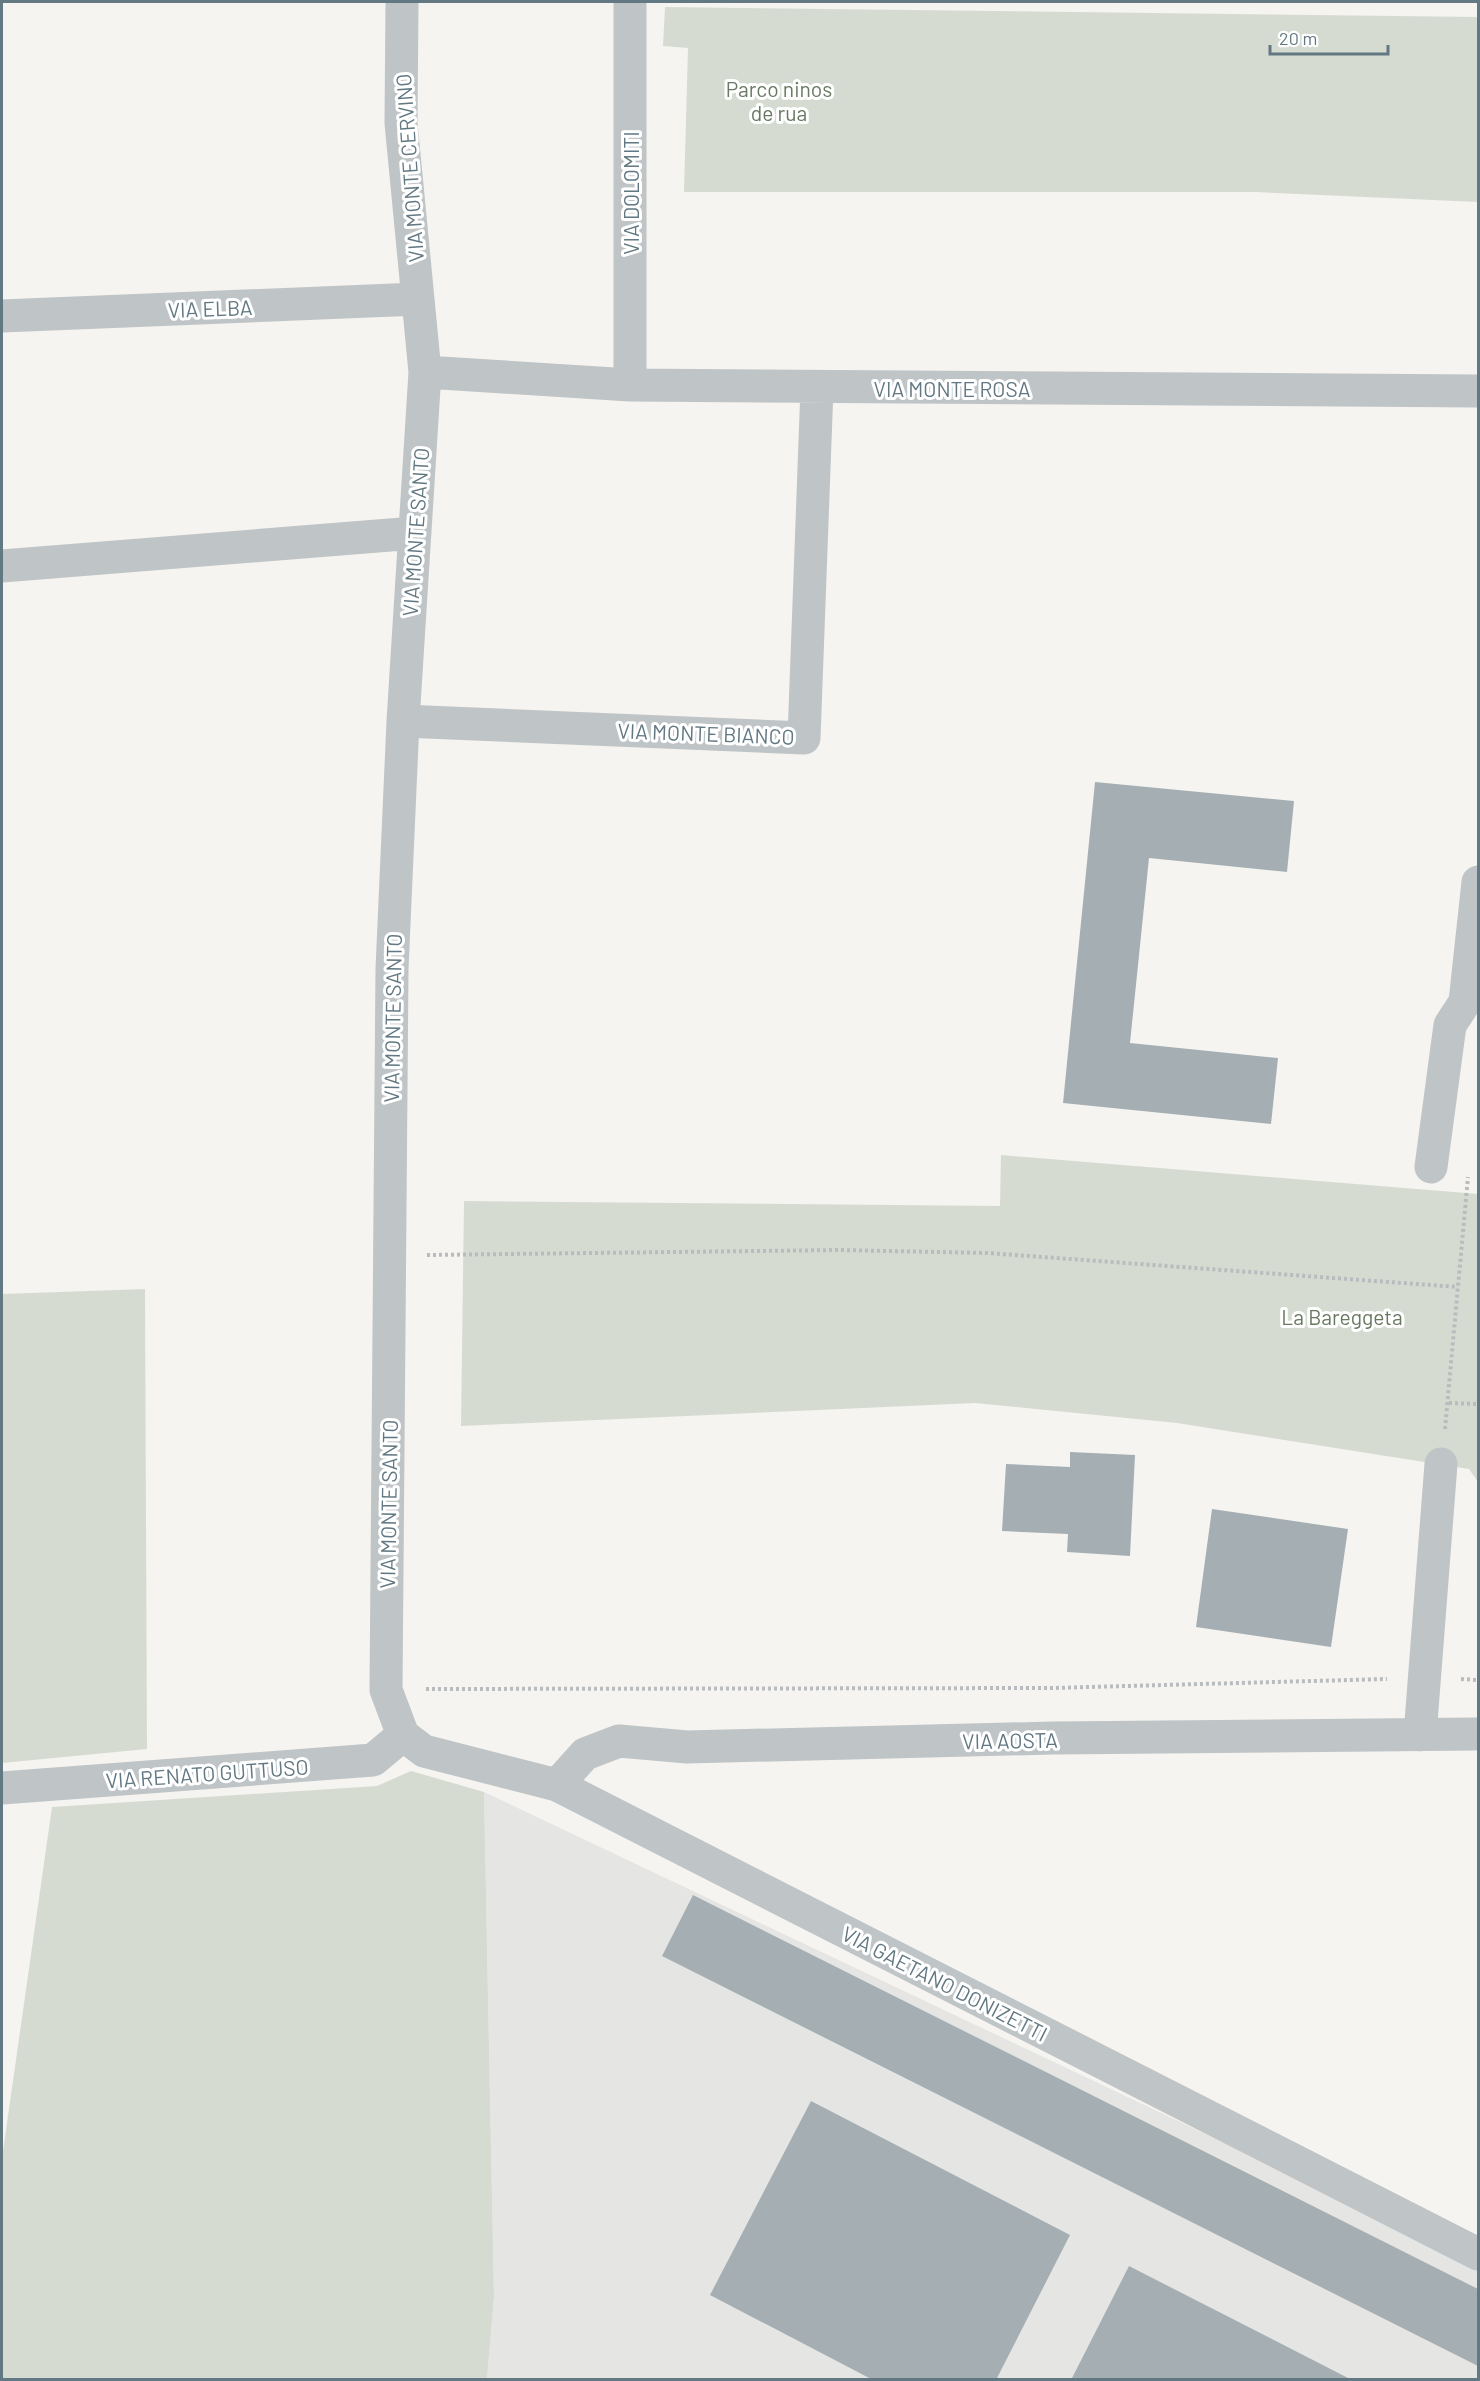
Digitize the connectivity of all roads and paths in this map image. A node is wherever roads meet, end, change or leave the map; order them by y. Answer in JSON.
{"nodes":[{"id":1,"x":402,"y":2,"type":"edge"},
{"id":2,"x":630,"y":2,"type":"edge"},
{"id":3,"x":418,"y":299,"type":"junction"},
{"id":4,"x":2,"y":316,"type":"edge"},
{"id":5,"x":425,"y":372,"type":"junction"},
{"id":6,"x":630,"y":385,"type":"junction"},
{"id":7,"x":817,"y":388,"type":"junction"},
{"id":8,"x":1479,"y":391,"type":"edge"},
{"id":9,"x":415,"y":533,"type":"junction"},
{"id":10,"x":2,"y":566,"type":"edge"},
{"id":11,"x":403,"y":721,"type":"junction"},
{"id":12,"x":1479,"y":882,"type":"edge"},
{"id":13,"x":1431,"y":1167,"type":"joint"},
{"id":14,"x":390,"y":1255,"type":"junction"},
{"id":15,"x":1458,"y":1287,"type":"junction"},
{"id":16,"x":1449,"y":1403,"type":"junction"},
{"id":17,"x":1479,"y":1404,"type":"edge"},
{"id":18,"x":1441,"y":1464,"type":"joint"},
{"id":19,"x":1424,"y":1678,"type":"junction"},
{"id":20,"x":1479,"y":1680,"type":"edge"},
{"id":21,"x":386,"y":1690,"type":"junction"},
{"id":22,"x":1479,"y":1734,"type":"edge"},
{"id":23,"x":403,"y":1735,"type":"junction"},
{"id":24,"x":1420,"y":1735,"type":"junction"},
{"id":25,"x":557,"y":1785,"type":"junction"},
{"id":26,"x":2,"y":1788,"type":"edge"},
{"id":27,"x":1479,"y":2254,"type":"edge"}],
"edges":[{"from":1,"to":3,"type":"street","name":"VIA MONTE CERVINO"},
{"from":2,"to":6,"type":"street","name":"VIA DOLOMITI"},
{"from":3,"to":4,"type":"street","name":"VIA ELBA"},
{"from":3,"to":5,"type":"street","name":"VIA MONTE SANTO"},
{"from":5,"to":6,"type":"street","name":"VIA MONTE ROSA"},
{"from":5,"to":9,"type":"street","name":"VIA MONTE SANTO"},
{"from":6,"to":7,"type":"street","name":"VIA MONTE ROSA"},
{"from":7,"to":8,"type":"street","name":"VIA MONTE ROSA"},
{"from":7,"to":11,"type":"street","name":"VIA MONTE BIANCO"},
{"from":9,"to":10,"type":"street"},
{"from":9,"to":11,"type":"street","name":"VIA MONTE SANTO"},
{"from":11,"to":14,"type":"street","name":"VIA MONTE SANTO"},
{"from":12,"to":13,"type":"street"},
{"from":13,"to":15,"type":"path"},
{"from":14,"to":15,"type":"path"},
{"from":14,"to":21,"type":"street","name":"VIA MONTE SANTO"},
{"from":15,"to":16,"type":"path"},
{"from":16,"to":17,"type":"path"},
{"from":16,"to":18,"type":"path"},
{"from":18,"to":19,"type":"street"},
{"from":19,"to":20,"type":"path"},
{"from":19,"to":21,"type":"path"},
{"from":19,"to":24,"type":"street"},
{"from":21,"to":23,"type":"street","name":"VIA MONTE SANTO"},
{"from":22,"to":24,"type":"street","name":"VIA AOSTA"},
{"from":23,"to":25,"type":"street","name":"VIA GAETANO DONIZETTI"},
{"from":23,"to":26,"type":"street","name":"VIA RENATO GUTTUSO"},
{"from":24,"to":25,"type":"street","name":"VIA AOSTA"},
{"from":25,"to":27,"type":"street","name":"VIA GAETANO DONIZETTI"}]}
